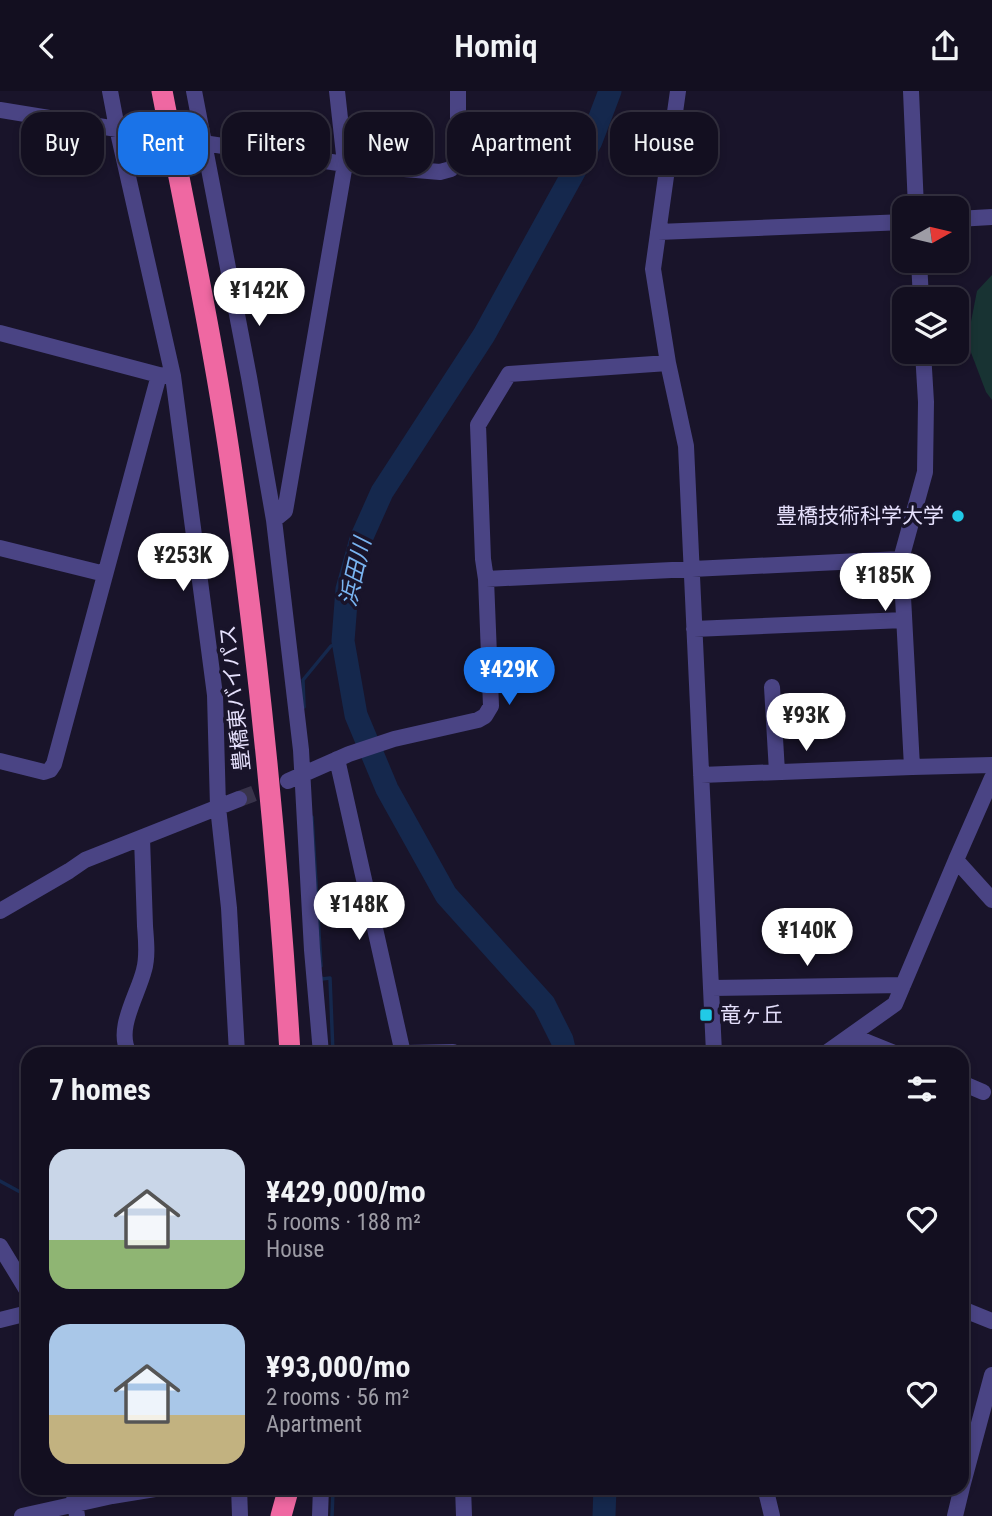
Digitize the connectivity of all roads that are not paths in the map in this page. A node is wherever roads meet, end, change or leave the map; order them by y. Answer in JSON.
{"nodes":[{"id":1,"x":110,"y":91,"type":"edge"},
{"id":2,"x":162,"y":91,"type":"edge"},
{"id":3,"x":194,"y":91,"type":"edge"},
{"id":4,"x":337,"y":91,"type":"edge"},
{"id":5,"x":458,"y":91,"type":"edge"},
{"id":6,"x":678,"y":91,"type":"edge"},
{"id":7,"x":911,"y":91,"type":"edge"},
{"id":8,"x":0,"y":110,"type":"edge"},
{"id":9,"x":198,"y":112,"type":"edge"},
{"id":10,"x":117,"y":128,"type":"junction"},
{"id":11,"x":208,"y":145,"type":"edge"},
{"id":12,"x":344,"y":155,"type":"edge"},
{"id":13,"x":344,"y":164,"type":"edge"},
{"id":14,"x":208,"y":165,"type":"edge"},
{"id":15,"x":344,"y":170,"type":"edge"},
{"id":16,"x":433,"y":171,"type":"edge"},
{"id":17,"x":915,"y":196,"type":"edge"},
{"id":18,"x":992,"y":217,"type":"edge"},
{"id":19,"x":970,"y":218,"type":"edge"},
{"id":20,"x":892,"y":223,"type":"edge"},
{"id":21,"x":658,"y":232,"type":"junction"},
{"id":22,"x":0,"y":333,"type":"edge"},
{"id":23,"x":668,"y":363,"type":"junction"},
{"id":24,"x":924,"y":364,"type":"edge"},
{"id":25,"x":166,"y":376,"type":"junction"},
{"id":26,"x":274,"y":520,"type":"junction"},
{"id":27,"x":0,"y":548,"type":"edge"},
{"id":28,"x":901,"y":559,"type":"junction"},
{"id":29,"x":691,"y":569,"type":"junction"},
{"id":30,"x":105,"y":574,"type":"junction"},
{"id":31,"x":486,"y":579,"type":"junction"},
{"id":32,"x":904,"y":620,"type":"junction"},
{"id":33,"x":694,"y":629,"type":"junction"},
{"id":34,"x":772,"y":687,"type":"dead end"},
{"id":35,"x":343,"y":756,"type":"junction"},
{"id":36,"x":0,"y":761,"type":"edge"},
{"id":37,"x":992,"y":765,"type":"edge"},
{"id":38,"x":912,"y":767,"type":"junction"},
{"id":39,"x":777,"y":772,"type":"junction"},
{"id":40,"x":701,"y":775,"type":"junction"},
{"id":41,"x":295,"y":778,"type":"junction"},
{"id":42,"x":992,"y":778,"type":"edge"},
{"id":43,"x":239,"y":799,"type":"tunnel mouth"},
{"id":44,"x":218,"y":807,"type":"junction"},
{"id":45,"x":142,"y":838,"type":"junction"},
{"id":46,"x":956,"y":860,"type":"junction"},
{"id":47,"x":992,"y":900,"type":"edge"},
{"id":48,"x":0,"y":911,"type":"edge"},
{"id":49,"x":903,"y":985,"type":"junction"},
{"id":50,"x":711,"y":988,"type":"junction"},
{"id":51,"x":852,"y":1036,"type":"junction"},
{"id":52,"x":125,"y":1047,"type":"edge"},
{"id":53,"x":237,"y":1047,"type":"edge"},
{"id":54,"x":290,"y":1047,"type":"edge"},
{"id":55,"x":320,"y":1047,"type":"edge"},
{"id":56,"x":402,"y":1047,"type":"edge"},
{"id":57,"x":714,"y":1047,"type":"edge"},
{"id":58,"x":835,"y":1047,"type":"edge"},
{"id":59,"x":879,"y":1047,"type":"edge"},
{"id":60,"x":969,"y":1085,"type":"edge"},
{"id":61,"x":989,"y":1091,"type":"edge"},
{"id":62,"x":0,"y":1246,"type":"edge"},
{"id":63,"x":21,"y":1280,"type":"edge"},
{"id":64,"x":969,"y":1312,"type":"edge"},
{"id":65,"x":21,"y":1315,"type":"edge"},
{"id":66,"x":0,"y":1320,"type":"edge"},
{"id":67,"x":992,"y":1321,"type":"edge"},
{"id":68,"x":992,"y":1375,"type":"edge"},
{"id":69,"x":969,"y":1461,"type":"edge"},
{"id":70,"x":118,"y":1495,"type":"edge"},
{"id":71,"x":239,"y":1495,"type":"edge"},
{"id":72,"x":321,"y":1495,"type":"edge"},
{"id":73,"x":463,"y":1495,"type":"edge"},
{"id":74,"x":767,"y":1495,"type":"edge"},
{"id":75,"x":960,"y":1495,"type":"edge"},
{"id":76,"x":76,"y":1510,"type":"edge"},
{"id":77,"x":22,"y":1516,"type":"edge"},
{"id":78,"x":240,"y":1516,"type":"edge"},
{"id":79,"x":320,"y":1516,"type":"edge"},
{"id":80,"x":464,"y":1516,"type":"edge"},
{"id":81,"x":772,"y":1516,"type":"edge"},
{"id":82,"x":955,"y":1516,"type":"edge"}],
"edges":[{"from":1,"to":10,"type":"street"},
{"from":2,"to":54,"type":"highway","name":"豊橋東バイパス"},
{"from":3,"to":9,"type":"street"},
{"from":4,"to":12,"type":"street"},
{"from":5,"to":16,"type":"street"},
{"from":6,"to":21,"type":"street"},
{"from":7,"to":17,"type":"street"},
{"from":8,"to":10,"type":"street"},
{"from":10,"to":25,"type":"street"},
{"from":11,"to":13,"type":"street"},
{"from":14,"to":26,"type":"street"},
{"from":15,"to":26,"type":"street"},
{"from":18,"to":19,"type":"street"},
{"from":20,"to":21,"type":"street"},
{"from":21,"to":23,"type":"street"},
{"from":22,"to":25,"type":"street"},
{"from":23,"to":29,"type":"street"},
{"from":23,"to":31,"type":"street"},
{"from":24,"to":28,"type":"street"},
{"from":25,"to":30,"type":"street"},
{"from":25,"to":44,"type":"street"},
{"from":26,"to":41,"type":"street"},
{"from":27,"to":30,"type":"street"},
{"from":28,"to":29,"type":"street"},
{"from":28,"to":32,"type":"street"},
{"from":29,"to":31,"type":"street"},
{"from":29,"to":33,"type":"street"},
{"from":30,"to":36,"type":"street"},
{"from":31,"to":35,"type":"street"},
{"from":32,"to":33,"type":"street"},
{"from":32,"to":38,"type":"street"},
{"from":33,"to":40,"type":"street"},
{"from":34,"to":39,"type":"street"},
{"from":35,"to":41,"type":"street"},
{"from":35,"to":56,"type":"street"},
{"from":37,"to":38,"type":"street"},
{"from":38,"to":39,"type":"street"},
{"from":39,"to":40,"type":"street"},
{"from":40,"to":50,"type":"street"},
{"from":41,"to":55,"type":"street"},
{"from":42,"to":46,"type":"street"},
{"from":43,"to":44,"type":"street"},
{"from":44,"to":45,"type":"street"},
{"from":44,"to":53,"type":"street"},
{"from":45,"to":48,"type":"street"},
{"from":45,"to":52,"type":"street"},
{"from":46,"to":47,"type":"street"},
{"from":46,"to":49,"type":"street"},
{"from":49,"to":50,"type":"street"},
{"from":49,"to":51,"type":"street"},
{"from":50,"to":57,"type":"street"},
{"from":51,"to":58,"type":"street"},
{"from":51,"to":59,"type":"street"},
{"from":60,"to":61,"type":"street"},
{"from":62,"to":63,"type":"street"},
{"from":64,"to":67,"type":"street"},
{"from":65,"to":66,"type":"street"},
{"from":68,"to":69,"type":"street"},
{"from":70,"to":76,"type":"street"},
{"from":71,"to":78,"type":"street"},
{"from":72,"to":79,"type":"street"},
{"from":73,"to":80,"type":"street"},
{"from":74,"to":81,"type":"street"},
{"from":75,"to":82,"type":"street"},
{"from":76,"to":77,"type":"street"}]}
